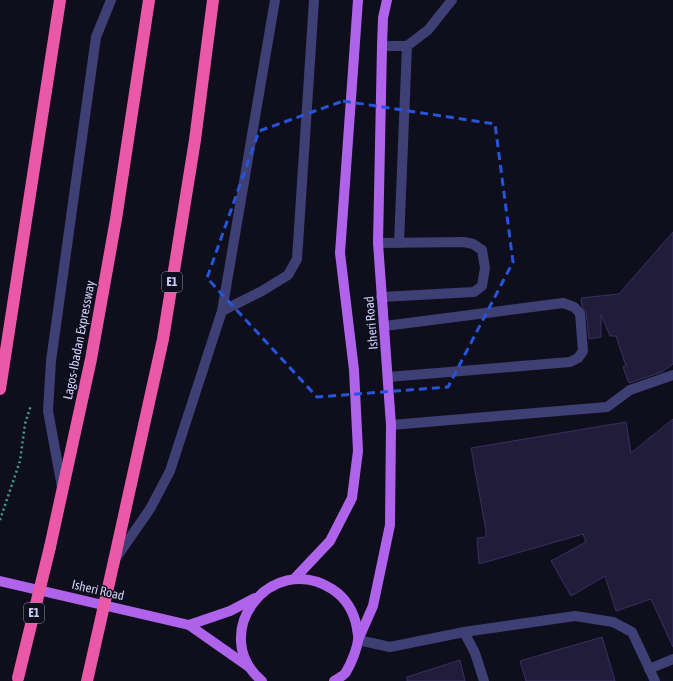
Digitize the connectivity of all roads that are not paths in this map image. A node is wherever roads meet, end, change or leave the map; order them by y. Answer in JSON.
{"nodes":[{"id":1,"x":60,"y":0,"type":"edge"},
{"id":2,"x":111,"y":0,"type":"edge"},
{"id":3,"x":149,"y":0,"type":"edge"},
{"id":4,"x":213,"y":0,"type":"edge"},
{"id":5,"x":274,"y":0,"type":"edge"},
{"id":6,"x":314,"y":0,"type":"edge"},
{"id":7,"x":358,"y":0,"type":"edge"},
{"id":8,"x":387,"y":0,"type":"edge"},
{"id":9,"x":452,"y":0,"type":"edge"},
{"id":10,"x":382,"y":46,"type":"junction"},
{"id":11,"x":407,"y":46,"type":"junction"},
{"id":12,"x":378,"y":243,"type":"junction"},
{"id":13,"x":399,"y":243,"type":"junction"},
{"id":14,"x":382,"y":297,"type":"junction"},
{"id":15,"x":222,"y":311,"type":"junction"},
{"id":16,"x":384,"y":326,"type":"junction"},
{"id":17,"x":673,"y":375,"type":"edge"},
{"id":18,"x":388,"y":377,"type":"junction"},
{"id":19,"x":0,"y":389,"type":"edge"},
{"id":20,"x":391,"y":424,"type":"junction"},
{"id":21,"x":62,"y":491,"type":"junction"},
{"id":22,"x":114,"y":561,"type":"junction"},
{"id":23,"x":295,"y":578,"type":"junction"},
{"id":24,"x":0,"y":581,"type":"edge"},
{"id":25,"x":255,"y":598,"type":"junction"},
{"id":26,"x":189,"y":624,"type":"junction"},
{"id":27,"x":464,"y":632,"type":"junction"},
{"id":28,"x":358,"y":640,"type":"junction"},
{"id":29,"x":673,"y":659,"type":"edge"},
{"id":30,"x":649,"y":669,"type":"junction"},
{"id":31,"x":252,"y":674,"type":"edge"},
{"id":32,"x":18,"y":680,"type":"edge"},
{"id":33,"x":87,"y":681,"type":"edge"},
{"id":34,"x":262,"y":681,"type":"edge"},
{"id":35,"x":334,"y":681,"type":"edge"},
{"id":36,"x":484,"y":681,"type":"edge"},
{"id":37,"x":655,"y":681,"type":"edge"}],
"edges":[{"from":1,"to":19,"type":"highway"},
{"from":2,"to":21,"type":"street"},
{"from":3,"to":21,"type":"highway","name":"Lagos-Ibadan Expressway","number":"E1"},
{"from":4,"to":22,"type":"highway","number":"E1"},
{"from":5,"to":15,"type":"street"},
{"from":6,"to":15,"type":"street"},
{"from":7,"to":23,"type":"main road","name":"Isheri Road"},
{"from":8,"to":10,"type":"main road","name":"Isheri Road"},
{"from":9,"to":11,"type":"street"},
{"from":10,"to":11,"type":"street"},
{"from":10,"to":12,"type":"main road","name":"Isheri Road"},
{"from":11,"to":13,"type":"street"},
{"from":12,"to":13,"type":"street"},
{"from":12,"to":14,"type":"main road","name":"Isheri Road"},
{"from":13,"to":14,"type":"street"},
{"from":14,"to":16,"type":"main road","name":"Isheri Road"},
{"from":15,"to":22,"type":"street"},
{"from":16,"to":18,"type":"main road","name":"Isheri Road"},
{"from":16,"to":18,"type":"street"},
{"from":17,"to":20,"type":"street"},
{"from":18,"to":20,"type":"main road","name":"Isheri Road"},
{"from":20,"to":28,"type":"main road","name":"Isheri Road"},
{"from":21,"to":32,"type":"highway","name":"Lagos-Ibadan Expressway","number":"E1","bridge":true},
{"from":22,"to":33,"type":"highway","number":"E1","bridge":true},
{"from":23,"to":25,"type":"main road","name":"Isheri Road"},
{"from":23,"to":28,"type":"main road","name":"Isheri Road"},
{"from":24,"to":26,"type":"main road","name":"Isheri Road"},
{"from":25,"to":26,"type":"main road","name":"Isheri Road"},
{"from":25,"to":31,"type":"main road","name":"Isheri Road"},
{"from":26,"to":31,"type":"main road","name":"Isheri Road"},
{"from":27,"to":28,"type":"street"},
{"from":27,"to":30,"type":"street"},
{"from":27,"to":36,"type":"street"},
{"from":28,"to":35,"type":"main road","name":"Isheri Road"},
{"from":29,"to":30,"type":"street"},
{"from":30,"to":37,"type":"street"},
{"from":31,"to":34,"type":"main road","name":"Isheri Road"}]}
